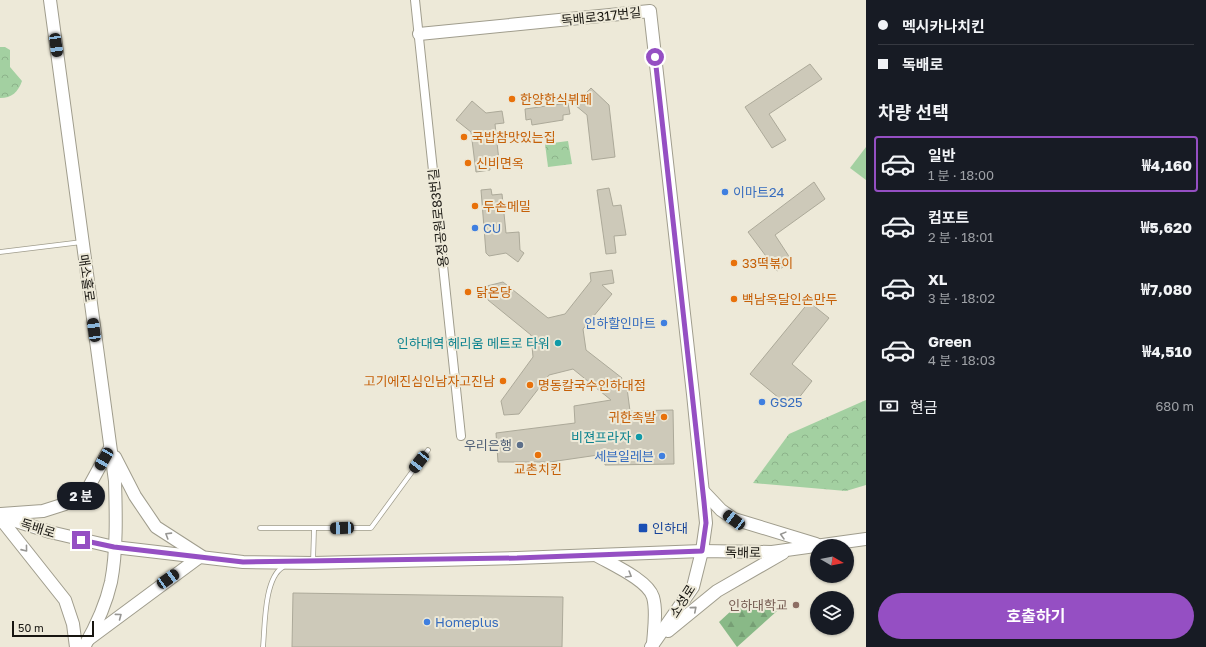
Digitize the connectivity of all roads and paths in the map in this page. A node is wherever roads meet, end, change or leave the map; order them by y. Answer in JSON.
{"nodes":[{"id":1,"x":50,"y":0,"type":"edge"},
{"id":2,"x":415,"y":0,"type":"edge"},
{"id":3,"x":419,"y":34,"type":"junction"},
{"id":4,"x":83,"y":242,"type":"junction"},
{"id":5,"x":0,"y":252,"type":"edge"},
{"id":6,"x":461,"y":436,"type":"dead end"},
{"id":7,"x":110,"y":448,"type":"junction"},
{"id":8,"x":428,"y":450,"type":"dead end"},
{"id":9,"x":703,"y":491,"type":"junction"},
{"id":10,"x":0,"y":516,"type":"edge"},
{"id":11,"x":260,"y":528,"type":"dead end"},
{"id":12,"x":314,"y":529,"type":"junction"},
{"id":13,"x":866,"y":539,"type":"edge"},
{"id":14,"x":854,"y":541,"type":"edge"},
{"id":15,"x":810,"y":542,"type":"edge"},
{"id":16,"x":114,"y":547,"type":"junction"},
{"id":17,"x":810,"y":547,"type":"edge"},
{"id":18,"x":788,"y":550,"type":"junction"},
{"id":19,"x":702,"y":551,"type":"junction"},
{"id":20,"x":596,"y":555,"type":"junction"},
{"id":21,"x":201,"y":556,"type":"junction"},
{"id":22,"x":291,"y":562,"type":"junction"},
{"id":23,"x":313,"y":562,"type":"junction"},
{"id":24,"x":86,"y":643,"type":"edge"},
{"id":25,"x":652,"y":645,"type":"edge"},
{"id":26,"x":76,"y":647,"type":"edge"},
{"id":27,"x":263,"y":647,"type":"edge"}],
"edges":[{"from":1,"to":4,"type":"main road","name":"매소홀로"},
{"from":2,"to":3,"type":"street","name":"용정공원로83번길"},
{"from":3,"to":6,"type":"street","name":"용정공원로83번길"},
{"from":3,"to":9,"type":"main road","name":"독배로317번길"},
{"from":4,"to":5,"type":"lane"},
{"from":4,"to":7,"type":"main road","name":"매소홀로"},
{"from":7,"to":10,"type":"main road"},
{"from":7,"to":16,"type":"main road","name":"매소홀로"},
{"from":21,"to":7,"type":"main road","one_way":true},
{"from":8,"to":12,"type":"lane"},
{"from":15,"to":9,"type":"main road","one_way":true},
{"from":9,"to":19,"type":"main road","name":"독배로317번길"},
{"from":10,"to":16,"type":"main road","name":"독배로"},
{"from":10,"to":26,"type":"main road","one_way":true},
{"from":11,"to":12,"type":"lane"},
{"from":12,"to":23,"type":"lane"},
{"from":13,"to":14,"type":"main road","name":"독배로"},
{"from":16,"to":21,"type":"main road","name":"독배로"},
{"from":16,"to":24,"type":"main road","name":"매소홀로"},
{"from":17,"to":18,"type":"main road","name":"독배로"},
{"from":18,"to":19,"type":"main road","name":"독배로"},
{"from":25,"to":18,"type":"main road","one_way":true},
{"from":19,"to":20,"type":"main road","name":"독배로"},
{"from":19,"to":25,"type":"main road","name":"소성로"},
{"from":20,"to":23,"type":"main road","name":"독배로"},
{"from":20,"to":25,"type":"main road","one_way":true},
{"from":21,"to":22,"type":"main road","name":"독배로"},
{"from":24,"to":21,"type":"main road","one_way":true},
{"from":22,"to":23,"type":"main road","name":"독배로"},
{"from":22,"to":27,"type":"lane"}]}
